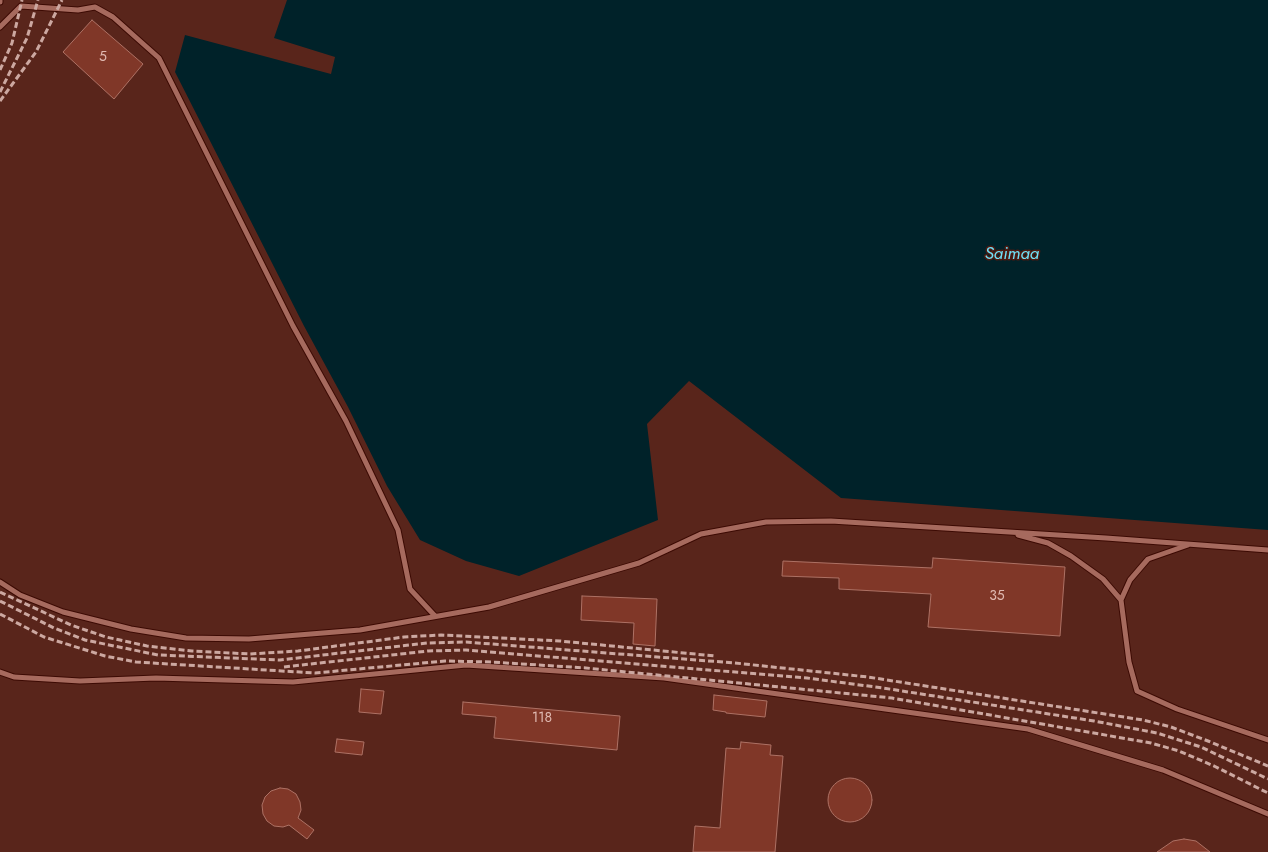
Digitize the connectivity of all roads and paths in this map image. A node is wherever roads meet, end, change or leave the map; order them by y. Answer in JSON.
{"nodes":[{"id":1,"x":0,"y":26,"type":"edge"},
{"id":2,"x":1007,"y":532,"type":"junction"},
{"id":3,"x":1191,"y":544,"type":"junction"},
{"id":4,"x":1268,"y":550,"type":"edge"},
{"id":5,"x":0,"y":582,"type":"edge"},
{"id":6,"x":1121,"y":600,"type":"junction"},
{"id":7,"x":435,"y":616,"type":"junction"},
{"id":8,"x":0,"y":672,"type":"edge"},
{"id":9,"x":1268,"y":740,"type":"edge"},
{"id":10,"x":1268,"y":814,"type":"edge"}],
"edges":[{"from":1,"to":7,"type":"lane"},
{"from":2,"to":3,"type":"lane"},
{"from":2,"to":6,"type":"lane"},
{"from":2,"to":7,"type":"lane"},
{"from":3,"to":4,"type":"lane"},
{"from":3,"to":6,"type":"lane"},
{"from":5,"to":7,"type":"lane"},
{"from":6,"to":9,"type":"lane"},
{"from":8,"to":10,"type":"lane"}]}
